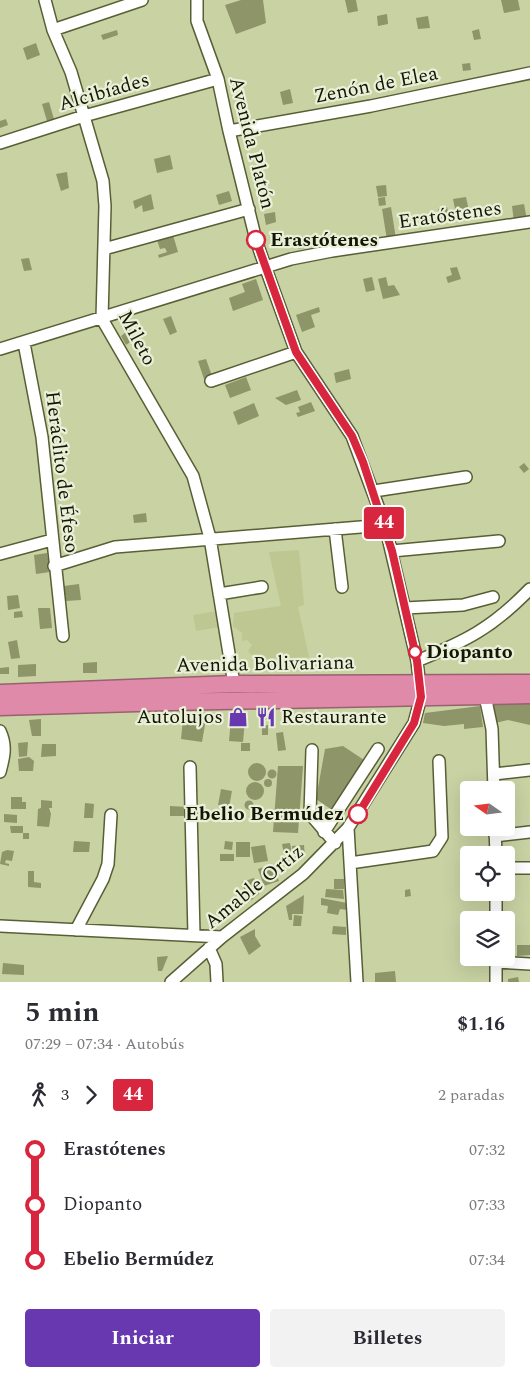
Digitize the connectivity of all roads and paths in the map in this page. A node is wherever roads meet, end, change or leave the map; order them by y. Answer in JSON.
{"nodes":[{"id":1,"x":45,"y":0,"type":"edge"},
{"id":2,"x":142,"y":0,"type":"edge"},
{"id":3,"x":197,"y":0,"type":"edge"},
{"id":4,"x":53,"y":30,"type":"junction"},
{"id":5,"x":530,"y":73,"type":"edge"},
{"id":6,"x":218,"y":79,"type":"junction"},
{"id":7,"x":84,"y":116,"type":"junction"},
{"id":8,"x":229,"y":131,"type":"junction"},
{"id":9,"x":0,"y":143,"type":"edge"},
{"id":10,"x":249,"y":209,"type":"junction"},
{"id":11,"x":530,"y":222,"type":"edge"},
{"id":12,"x":104,"y":249,"type":"junction"},
{"id":13,"x":265,"y":266,"type":"junction"},
{"id":14,"x":102,"y":319,"type":"junction"},
{"id":15,"x":24,"y":343,"type":"junction"},
{"id":16,"x":0,"y":349,"type":"edge"},
{"id":17,"x":296,"y":352,"type":"junction"},
{"id":18,"x":211,"y":381,"type":"dead end"},
{"id":19,"x":466,"y":477,"type":"dead end"},
{"id":20,"x":374,"y":491,"type":"junction"},
{"id":21,"x":385,"y":525,"type":"junction"},
{"id":22,"x":335,"y":529,"type":"junction"},
{"id":23,"x":210,"y":538,"type":"junction"},
{"id":24,"x":52,"y":540,"type":"junction"},
{"id":25,"x":499,"y":541,"type":"dead end"},
{"id":26,"x":392,"y":551,"type":"junction"},
{"id":27,"x":0,"y":554,"type":"edge"},
{"id":28,"x":54,"y":566,"type":"junction"},
{"id":29,"x":342,"y":587,"type":"dead end"},
{"id":30,"x":262,"y":588,"type":"dead end"},
{"id":31,"x":530,"y":589,"type":"edge"},
{"id":32,"x":219,"y":594,"type":"junction"},
{"id":33,"x":493,"y":596,"type":"dead end"},
{"id":34,"x":405,"y":608,"type":"junction"},
{"id":35,"x":63,"y":636,"type":"dead end"},
{"id":36,"x":417,"y":661,"type":"junction"},
{"id":37,"x":530,"y":683,"type":"edge"},
{"id":38,"x":234,"y":684,"type":"junction"},
{"id":39,"x":420,"y":690,"type":"junction"},
{"id":40,"x":0,"y":693,"type":"edge"},
{"id":41,"x":485,"y":696,"type":"junction"},
{"id":42,"x":530,"y":696,"type":"edge"},
{"id":43,"x":0,"y":708,"type":"edge"},
{"id":44,"x":0,"y":731,"type":"edge"},
{"id":45,"x":378,"y":749,"type":"dead end"},
{"id":46,"x":312,"y":750,"type":"dead end"},
{"id":47,"x":439,"y":761,"type":"dead end"},
{"id":48,"x":190,"y":767,"type":"dead end"},
{"id":49,"x":530,"y":770,"type":"edge"},
{"id":50,"x":0,"y":772,"type":"edge"},
{"id":51,"x":494,"y":774,"type":"junction"},
{"id":52,"x":494,"y":781,"type":"edge"},
{"id":53,"x":110,"y":815,"type":"dead end"},
{"id":54,"x":348,"y":828,"type":"junction"},
{"id":55,"x":324,"y":832,"type":"junction"},
{"id":56,"x":515,"y":832,"type":"edge"},
{"id":57,"x":530,"y":832,"type":"edge"},
{"id":58,"x":335,"y":843,"type":"junction"},
{"id":59,"x":350,"y":863,"type":"junction"},
{"id":60,"x":515,"y":868,"type":"edge"},
{"id":61,"x":530,"y":868,"type":"edge"},
{"id":62,"x":0,"y":926,"type":"edge"},
{"id":63,"x":76,"y":930,"type":"junction"},
{"id":64,"x":194,"y":936,"type":"junction"},
{"id":65,"x":222,"y":937,"type":"junction"},
{"id":66,"x":209,"y":948,"type":"junction"},
{"id":67,"x":515,"y":962,"type":"edge"},
{"id":68,"x":530,"y":964,"type":"edge"},
{"id":69,"x":496,"y":966,"type":"edge"},
{"id":70,"x":171,"y":982,"type":"edge"},
{"id":71,"x":217,"y":982,"type":"edge"},
{"id":72,"x":356,"y":982,"type":"edge"},
{"id":73,"x":496,"y":982,"type":"edge"}],
"edges":[{"from":1,"to":4,"type":"street","name":"Mileto"},
{"from":2,"to":4,"type":"street"},
{"from":3,"to":6,"type":"street","name":"Avenida Platón"},
{"from":4,"to":7,"type":"street","name":"Mileto"},
{"from":5,"to":8,"type":"street","name":"Zenón de Elea"},
{"from":6,"to":7,"type":"street","name":"Alcibíades"},
{"from":6,"to":8,"type":"street","name":"Avenida Platón"},
{"from":7,"to":9,"type":"street","name":"Alcibíades"},
{"from":7,"to":12,"type":"street","name":"Mileto"},
{"from":8,"to":10,"type":"street","name":"Avenida Platón"},
{"from":10,"to":12,"type":"street"},
{"from":10,"to":13,"type":"street","name":"Avenida Platón"},
{"from":11,"to":13,"type":"street","name":"Eratóstenes"},
{"from":12,"to":14,"type":"street","name":"Mileto"},
{"from":13,"to":14,"type":"street","name":"Eratóstenes"},
{"from":13,"to":17,"type":"street","name":"Avenida Platón"},
{"from":14,"to":15,"type":"street","name":"Eratóstenes"},
{"from":14,"to":23,"type":"street","name":"Mileto"},
{"from":15,"to":16,"type":"street","name":"Eratóstenes"},
{"from":15,"to":24,"type":"street","name":"Heráclito de Éfeso"},
{"from":17,"to":18,"type":"street"},
{"from":17,"to":20,"type":"street","name":"Avenida Platón"},
{"from":19,"to":20,"type":"street"},
{"from":20,"to":21,"type":"street","name":"Avenida Platón"},
{"from":21,"to":22,"type":"street"},
{"from":21,"to":26,"type":"street","name":"Avenida Platón"},
{"from":22,"to":23,"type":"street"},
{"from":22,"to":29,"type":"street"},
{"from":23,"to":28,"type":"street"},
{"from":23,"to":32,"type":"street","name":"Mileto"},
{"from":24,"to":27,"type":"street"},
{"from":24,"to":28,"type":"street","name":"Heráclito de Éfeso"},
{"from":25,"to":26,"type":"street"},
{"from":26,"to":34,"type":"street","name":"Avenida Platón"},
{"from":28,"to":35,"type":"street","name":"Heráclito de Éfeso"},
{"from":30,"to":32,"type":"street"},
{"from":31,"to":36,"type":"street"},
{"from":32,"to":38,"type":"street","name":"Mileto"},
{"from":33,"to":34,"type":"street"},
{"from":34,"to":36,"type":"street","name":"Avenida Platón"},
{"from":36,"to":39,"type":"street","name":"Avenida Platón"},
{"from":37,"to":39,"type":"highway","name":"Avenida Bolivariana"},
{"from":38,"to":39,"type":"highway","name":"Avenida Bolivariana"},
{"from":38,"to":40,"type":"highway","name":"Avenida Bolivariana"},
{"from":39,"to":41,"type":"highway","name":"Avenida Bolivariana"},
{"from":39,"to":43,"type":"highway","name":"Avenida Bolivariana"},
{"from":39,"to":54,"type":"street","name":"Amable Ortiz"},
{"from":41,"to":42,"type":"highway","name":"Avenida Bolivariana"},
{"from":41,"to":51,"type":"street"},
{"from":44,"to":50,"type":"street"},
{"from":45,"to":55,"type":"street"},
{"from":46,"to":55,"type":"street"},
{"from":47,"to":59,"type":"street"},
{"from":48,"to":64,"type":"street"},
{"from":49,"to":51,"type":"street"},
{"from":51,"to":52,"type":"street"},
{"from":53,"to":63,"type":"street"},
{"from":54,"to":58,"type":"street","name":"Amable Ortiz"},
{"from":54,"to":59,"type":"street"},
{"from":55,"to":58,"type":"street"},
{"from":56,"to":57,"type":"street"},
{"from":58,"to":65,"type":"street","name":"Amable Ortiz"},
{"from":59,"to":72,"type":"street"},
{"from":60,"to":61,"type":"street"},
{"from":62,"to":63,"type":"street"},
{"from":63,"to":64,"type":"street"},
{"from":64,"to":65,"type":"street"},
{"from":65,"to":66,"type":"street","name":"Amable Ortiz"},
{"from":66,"to":70,"type":"street","name":"Amable Ortiz"},
{"from":66,"to":71,"type":"street"},
{"from":67,"to":68,"type":"street"},
{"from":69,"to":73,"type":"street"}]}
